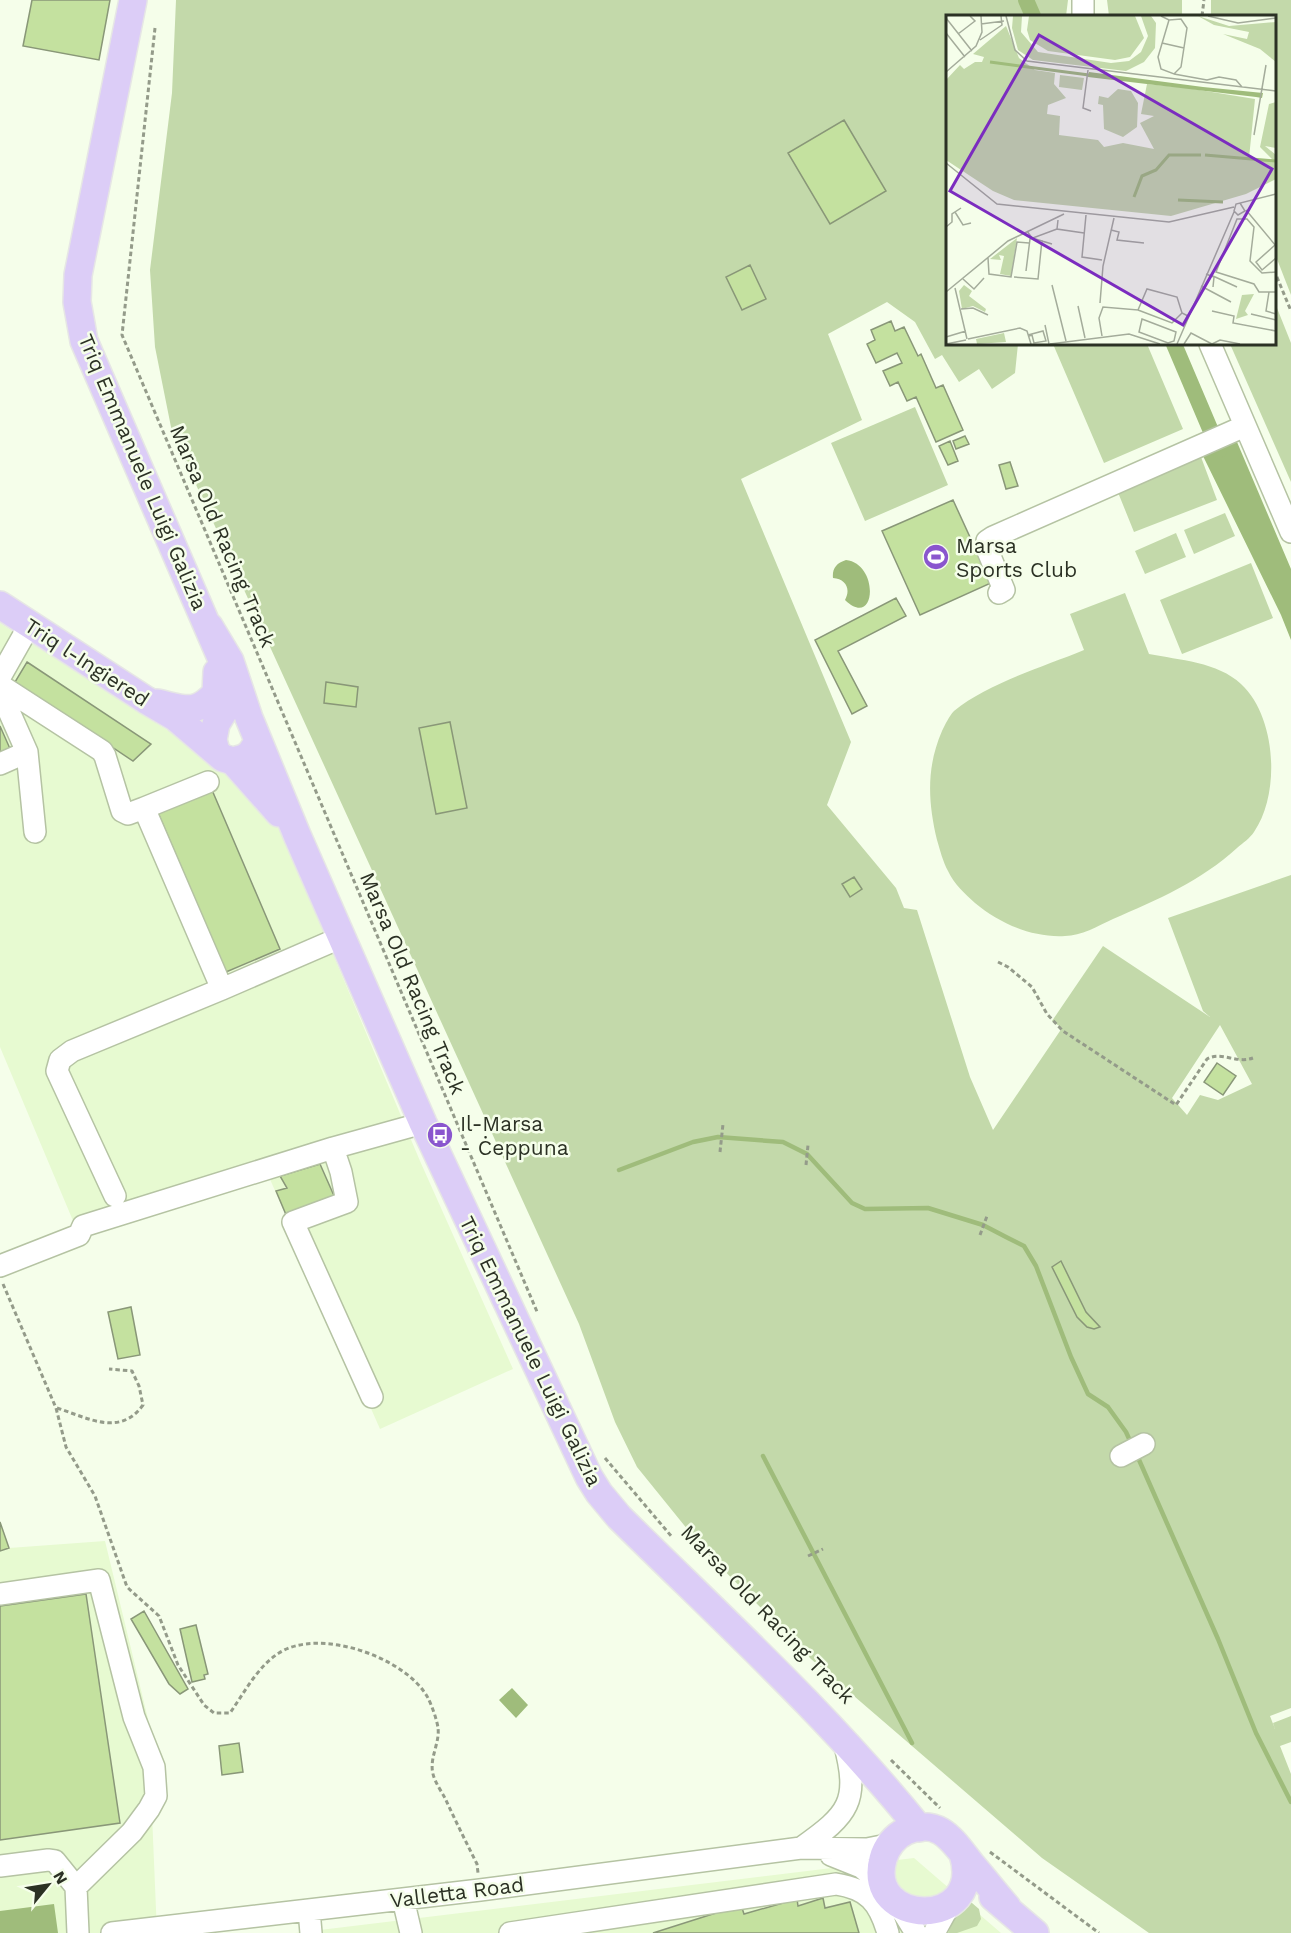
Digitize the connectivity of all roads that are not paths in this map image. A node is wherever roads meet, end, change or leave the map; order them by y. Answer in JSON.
{"nodes":[{"id":1,"x":133,"y":0,"type":"edge"},
{"id":2,"x":1210,"y":345,"type":"edge"},
{"id":3,"x":1245,"y":426,"type":"junction"},
{"id":4,"x":1291,"y":532,"type":"edge"},
{"id":5,"x":187,"y":579,"type":"junction"},
{"id":6,"x":999,"y":593,"type":"dead end"},
{"id":7,"x":0,"y":605,"type":"edge"},
{"id":8,"x":30,"y":624,"type":"junction"},
{"id":9,"x":0,"y":677,"type":"edge"},
{"id":10,"x":0,"y":685,"type":"edge"},
{"id":11,"x":0,"y":691,"type":"edge"},
{"id":12,"x":146,"y":700,"type":"junction"},
{"id":13,"x":233,"y":733,"type":"junction"},
{"id":14,"x":27,"y":752,"type":"junction"},
{"id":15,"x":0,"y":764,"type":"edge"},
{"id":16,"x":208,"y":783,"type":"dead end"},
{"id":17,"x":144,"y":808,"type":"junction"},
{"id":18,"x":35,"y":832,"type":"dead end"},
{"id":19,"x":342,"y":938,"type":"junction"},
{"id":20,"x":222,"y":989,"type":"junction"},
{"id":21,"x":423,"y":1123,"type":"junction"},
{"id":22,"x":333,"y":1148,"type":"junction"},
{"id":23,"x":115,"y":1196,"type":"dead end"},
{"id":24,"x":0,"y":1266,"type":"edge"},
{"id":25,"x":372,"y":1397,"type":"dead end"},
{"id":26,"x":1144,"y":1444,"type":"dead end"},
{"id":27,"x":1122,"y":1456,"type":"dead end"},
{"id":28,"x":0,"y":1594,"type":"edge"},
{"id":29,"x":844,"y":1740,"type":"junction"},
{"id":30,"x":903,"y":1835,"type":"junction"},
{"id":31,"x":801,"y":1848,"type":"junction"},
{"id":32,"x":975,"y":1851,"type":"junction"},
{"id":33,"x":0,"y":1866,"type":"edge"},
{"id":34,"x":76,"y":1887,"type":"junction"},
{"id":35,"x":891,"y":1895,"type":"junction"},
{"id":36,"x":955,"y":1898,"type":"junction"},
{"id":37,"x":403,"y":1899,"type":"junction"},
{"id":38,"x":1007,"y":1907,"type":"junction"},
{"id":39,"x":309,"y":1910,"type":"junction"},
{"id":40,"x":78,"y":1933,"type":"edge"},
{"id":41,"x":112,"y":1933,"type":"edge"},
{"id":42,"x":311,"y":1933,"type":"edge"},
{"id":43,"x":411,"y":1933,"type":"edge"},
{"id":44,"x":510,"y":1933,"type":"edge"},
{"id":45,"x":888,"y":1933,"type":"edge"},
{"id":46,"x":916,"y":1933,"type":"edge"},
{"id":47,"x":934,"y":1933,"type":"edge"},
{"id":48,"x":1035,"y":1933,"type":"edge"}],
"edges":[{"from":1,"to":5,"type":"main road","name":"Triq Emmanuele Luigi Galizia"},
{"from":2,"to":3,"type":"street"},
{"from":3,"to":4,"type":"street"},
{"from":3,"to":6,"type":"street"},
{"from":5,"to":12,"type":"main road"},
{"from":5,"to":13,"type":"main road","name":"Triq Emmanuele Luigi Galizia"},
{"from":7,"to":8,"type":"main road","name":"Triq l-Ingiered"},
{"from":8,"to":9,"type":"street"},
{"from":8,"to":12,"type":"main road","name":"Triq l-Ingiered"},
{"from":10,"to":17,"type":"street"},
{"from":11,"to":14,"type":"street"},
{"from":12,"to":13,"type":"main road","name":"Triq l-Ingiered"},
{"from":13,"to":19,"type":"main road","name":"Triq Emmanuele Luigi Galizia"},
{"from":14,"to":15,"type":"street"},
{"from":14,"to":18,"type":"street"},
{"from":16,"to":17,"type":"street"},
{"from":17,"to":20,"type":"street"},
{"from":19,"to":20,"type":"street"},
{"from":19,"to":21,"type":"main road","name":"Triq Emmanuele Luigi Galizia"},
{"from":20,"to":23,"type":"street"},
{"from":21,"to":22,"type":"street"},
{"from":21,"to":29,"type":"main road","name":"Triq Emmanuele Luigi Galizia"},
{"from":22,"to":24,"type":"street"},
{"from":22,"to":25,"type":"street"},
{"from":26,"to":27,"type":"street"},
{"from":28,"to":34,"type":"street"},
{"from":29,"to":30,"type":"main road","name":"Triq Emmanuele Luigi Galizia"},
{"from":29,"to":31,"type":"street"},
{"from":30,"to":31,"type":"street","name":"Valletta Road"},
{"from":30,"to":32,"type":"main road"},
{"from":30,"to":35,"type":"main road"},
{"from":31,"to":35,"type":"street","name":"Valletta Road"},
{"from":31,"to":37,"type":"street","name":"Valletta Road"},
{"from":32,"to":36,"type":"main road"},
{"from":32,"to":38,"type":"main road"},
{"from":33,"to":34,"type":"street"},
{"from":34,"to":40,"type":"street"},
{"from":35,"to":36,"type":"main road"},
{"from":35,"to":46,"type":"street","name":"Valletta Road"},
{"from":36,"to":38,"type":"main road"},
{"from":36,"to":47,"type":"street"},
{"from":37,"to":39,"type":"street","name":"Valletta Road"},
{"from":37,"to":43,"type":"street"},
{"from":38,"to":48,"type":"main road"},
{"from":39,"to":41,"type":"street","name":"Valletta Road"},
{"from":39,"to":42,"type":"street"},
{"from":44,"to":45,"type":"street"}]}
